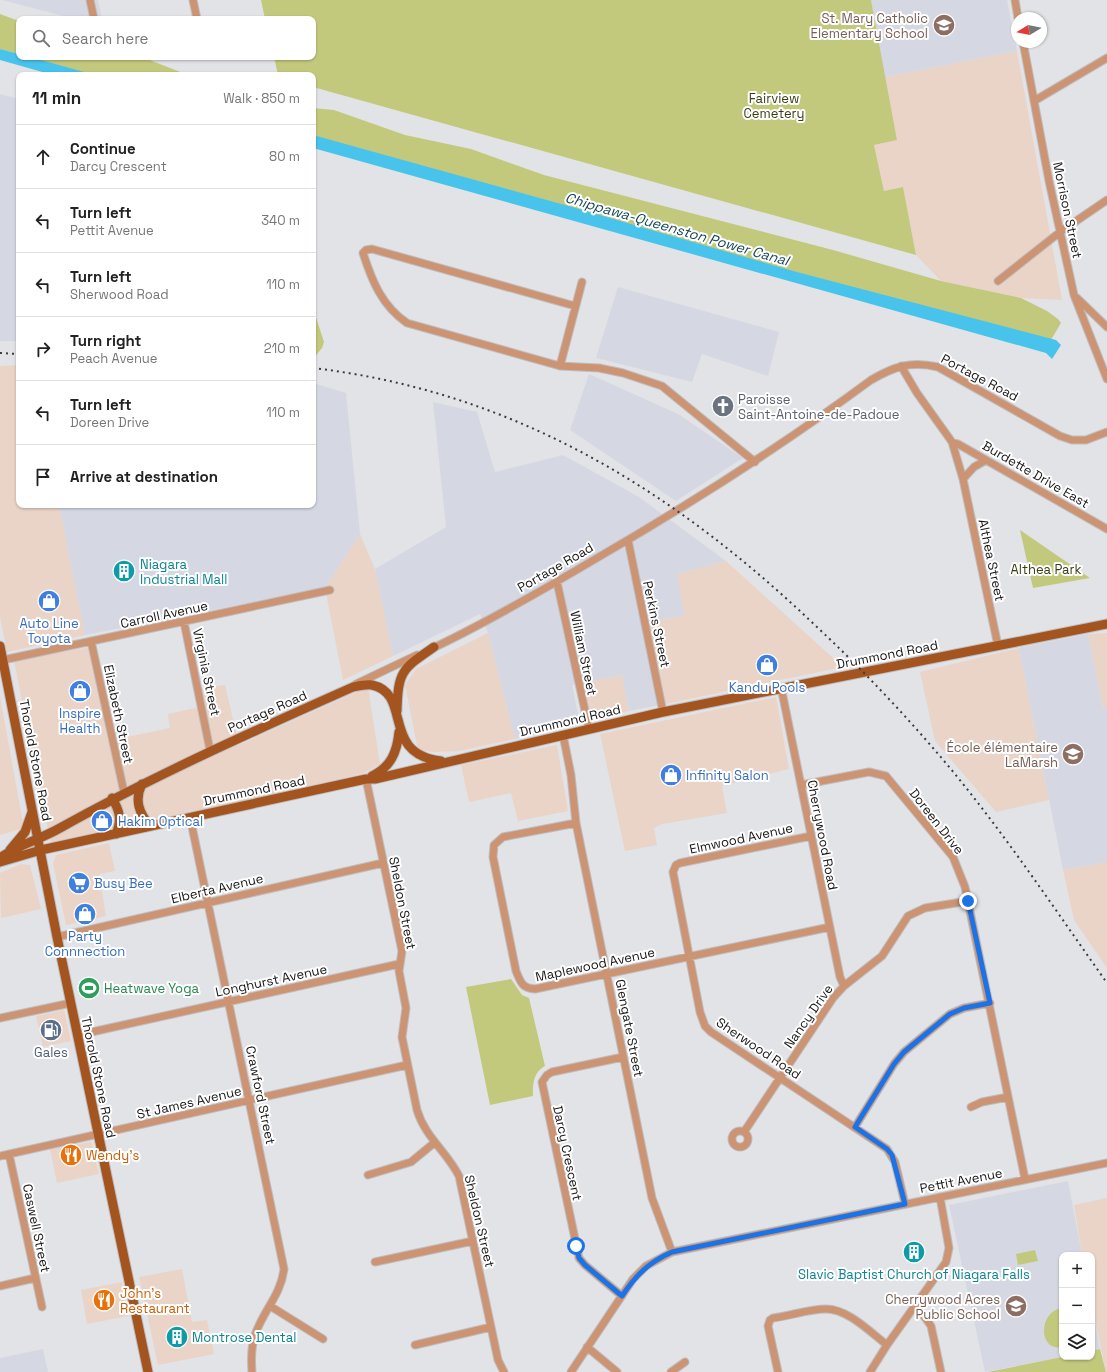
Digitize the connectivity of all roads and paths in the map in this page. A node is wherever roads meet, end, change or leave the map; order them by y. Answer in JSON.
{"nodes":[{"id":1,"x":90,"y":0,"type":"edge"},
{"id":2,"x":193,"y":0,"type":"edge"},
{"id":3,"x":1015,"y":0,"type":"edge"},
{"id":4,"x":1017,"y":12,"type":"edge"},
{"id":5,"x":93,"y":16,"type":"edge"},
{"id":6,"x":196,"y":16,"type":"edge"},
{"id":7,"x":1024,"y":48,"type":"edge"},
{"id":8,"x":1107,"y":58,"type":"edge"},
{"id":9,"x":1034,"y":101,"type":"junction"},
{"id":10,"x":1107,"y":200,"type":"edge"},
{"id":11,"x":1060,"y":232,"type":"junction"},
{"id":12,"x":998,"y":281,"type":"dead end"},
{"id":13,"x":582,"y":282,"type":"dead end"},
{"id":14,"x":1074,"y":295,"type":"junction"},
{"id":15,"x":575,"y":306,"type":"junction"},
{"id":16,"x":1107,"y":327,"type":"edge"},
{"id":17,"x":560,"y":366,"type":"junction"},
{"id":18,"x":901,"y":366,"type":"junction"},
{"id":19,"x":1107,"y":379,"type":"edge"},
{"id":20,"x":1107,"y":432,"type":"edge"},
{"id":21,"x":952,"y":442,"type":"junction"},
{"id":22,"x":986,"y":460,"type":"junction"},
{"id":23,"x":755,"y":462,"type":"junction"},
{"id":24,"x":963,"y":479,"type":"junction"},
{"id":25,"x":1107,"y":529,"type":"edge"},
{"id":26,"x":628,"y":540,"type":"junction"},
{"id":27,"x":557,"y":582,"type":"junction"},
{"id":28,"x":330,"y":590,"type":"dead end"},
{"id":29,"x":184,"y":622,"type":"junction"},
{"id":30,"x":1107,"y":624,"type":"edge"},
{"id":31,"x":91,"y":641,"type":"junction"},
{"id":32,"x":0,"y":646,"type":"edge"},
{"id":33,"x":998,"y":646,"type":"junction"},
{"id":34,"x":434,"y":648,"type":"junction"},
{"id":35,"x":3,"y":660,"type":"junction"},
{"id":36,"x":353,"y":687,"type":"junction"},
{"id":37,"x":781,"y":687,"type":"junction"},
{"id":38,"x":397,"y":712,"type":"junction"},
{"id":39,"x":663,"y":712,"type":"junction"},
{"id":40,"x":400,"y":729,"type":"junction"},
{"id":41,"x":588,"y":729,"type":"junction"},
{"id":42,"x":563,"y":735,"type":"junction"},
{"id":43,"x":210,"y":750,"type":"junction"},
{"id":44,"x":446,"y":761,"type":"junction"},
{"id":45,"x":366,"y":779,"type":"junction"},
{"id":46,"x":142,"y":784,"type":"junction"},
{"id":47,"x":801,"y":785,"type":"junction"},
{"id":48,"x":124,"y":792,"type":"junction"},
{"id":49,"x":112,"y":798,"type":"junction"},
{"id":50,"x":32,"y":810,"type":"junction"},
{"id":51,"x":190,"y":817,"type":"junction"},
{"id":52,"x":576,"y":823,"type":"junction"},
{"id":53,"x":150,"y":826,"type":"junction"},
{"id":54,"x":116,"y":834,"type":"junction"},
{"id":55,"x":811,"y":836,"type":"junction"},
{"id":56,"x":38,"y":840,"type":"junction"},
{"id":57,"x":40,"y":850,"type":"junction"},
{"id":58,"x":8,"y":852,"type":"junction"},
{"id":59,"x":0,"y":858,"type":"edge"},
{"id":60,"x":0,"y":862,"type":"edge"},
{"id":61,"x":383,"y":863,"type":"junction"},
{"id":62,"x":676,"y":866,"type":"joint"},
{"id":63,"x":968,"y":901,"type":"junction"},
{"id":64,"x":208,"y":902,"type":"junction"},
{"id":65,"x":830,"y":927,"type":"junction"},
{"id":66,"x":57,"y":938,"type":"junction"},
{"id":67,"x":690,"y":956,"type":"junction"},
{"id":68,"x":399,"y":964,"type":"junction"},
{"id":69,"x":607,"y":973,"type":"junction"},
{"id":70,"x":844,"y":986,"type":"junction"},
{"id":71,"x":229,"y":1002,"type":"junction"},
{"id":72,"x":71,"y":1003,"type":"junction"},
{"id":73,"x":990,"y":1003,"type":"junction"},
{"id":74,"x":0,"y":1018,"type":"edge"},
{"id":75,"x":78,"y":1035,"type":"junction"},
{"id":76,"x":623,"y":1057,"type":"junction"},
{"id":77,"x":407,"y":1066,"type":"junction"},
{"id":78,"x":780,"y":1078,"type":"junction"},
{"id":79,"x":1008,"y":1098,"type":"junction"},
{"id":80,"x":249,"y":1101,"type":"junction"},
{"id":81,"x":971,"y":1108,"type":"dead end"},
{"id":82,"x":855,"y":1127,"type":"junction"},
{"id":83,"x":744,"y":1132,"type":"dead end"},
{"id":84,"x":98,"y":1134,"type":"junction"},
{"id":85,"x":434,"y":1143,"type":"junction"},
{"id":86,"x":9,"y":1154,"type":"junction"},
{"id":87,"x":0,"y":1156,"type":"edge"},
{"id":88,"x":1107,"y":1163,"type":"edge"},
{"id":89,"x":368,"y":1175,"type":"dead end"},
{"id":90,"x":1025,"y":1179,"type":"junction"},
{"id":91,"x":940,"y":1197,"type":"junction"},
{"id":92,"x":905,"y":1204,"type":"junction"},
{"id":93,"x":473,"y":1241,"type":"junction"},
{"id":94,"x":672,"y":1252,"type":"junction"},
{"id":95,"x":375,"y":1262,"type":"dead end"},
{"id":96,"x":35,"y":1278,"type":"junction"},
{"id":97,"x":0,"y":1286,"type":"edge"},
{"id":98,"x":622,"y":1296,"type":"junction"},
{"id":99,"x":916,"y":1305,"type":"junction"},
{"id":100,"x":270,"y":1306,"type":"junction"},
{"id":101,"x":42,"y":1307,"type":"dead end"},
{"id":102,"x":491,"y":1327,"type":"junction"},
{"id":103,"x":324,"y":1339,"type":"dead end"},
{"id":104,"x":415,"y":1345,"type":"dead end"},
{"id":105,"x":887,"y":1345,"type":"junction"},
{"id":106,"x":587,"y":1347,"type":"junction"},
{"id":107,"x":685,"y":1362,"type":"dead end"},
{"id":108,"x":148,"y":1372,"type":"edge"},
{"id":109,"x":252,"y":1372,"type":"edge"},
{"id":110,"x":504,"y":1372,"type":"edge"},
{"id":111,"x":571,"y":1372,"type":"edge"},
{"id":112,"x":617,"y":1372,"type":"edge"},
{"id":113,"x":670,"y":1372,"type":"edge"},
{"id":114,"x":778,"y":1372,"type":"edge"},
{"id":115,"x":870,"y":1372,"type":"edge"},
{"id":116,"x":941,"y":1372,"type":"edge"}],
"edges":[{"from":1,"to":5,"type":"street"},
{"from":2,"to":6,"type":"street"},
{"from":3,"to":4,"type":"street"},
{"from":7,"to":9,"type":"street","name":"Morrison Street"},
{"from":8,"to":9,"type":"street"},
{"from":9,"to":11,"type":"street","name":"Morrison Street"},
{"from":10,"to":11,"type":"street"},
{"from":11,"to":12,"type":"street"},
{"from":11,"to":14,"type":"street","name":"Morrison Street"},
{"from":13,"to":15,"type":"street"},
{"from":14,"to":16,"type":"street"},
{"from":14,"to":19,"type":"street","name":"Morrison Street"},
{"from":15,"to":17,"type":"street"},
{"from":15,"to":17,"type":"street"},
{"from":17,"to":23,"type":"street"},
{"from":18,"to":20,"type":"street","name":"Portage Road"},
{"from":18,"to":21,"type":"street","name":"Althea Street"},
{"from":18,"to":23,"type":"street","name":"Portage Road"},
{"from":21,"to":22,"type":"street","name":"Burdette Drive East"},
{"from":21,"to":24,"type":"street","name":"Althea Street"},
{"from":22,"to":24,"type":"street"},
{"from":22,"to":25,"type":"street","name":"Burdette Drive East"},
{"from":23,"to":26,"type":"street","name":"Portage Road"},
{"from":24,"to":33,"type":"street","name":"Althea Street"},
{"from":26,"to":27,"type":"street","name":"Portage Road"},
{"from":26,"to":39,"type":"street","name":"Perkins Street"},
{"from":27,"to":34,"type":"street","name":"Portage Road"},
{"from":27,"to":41,"type":"street","name":"William Street"},
{"from":28,"to":29,"type":"street","name":"Carroll Avenue"},
{"from":29,"to":31,"type":"street","name":"Carroll Avenue"},
{"from":29,"to":43,"type":"street","name":"Virginia Street"},
{"from":30,"to":33,"type":"main road","name":"Drummond Road"},
{"from":31,"to":35,"type":"street","name":"Carroll Avenue"},
{"from":31,"to":48,"type":"street","name":"Elizabeth Street"},
{"from":32,"to":35,"type":"main road","name":"Thorold Stone Road"},
{"from":33,"to":37,"type":"main road","name":"Drummond Road"},
{"from":34,"to":36,"type":"street","name":"Portage Road"},
{"from":34,"to":38,"type":"main road"},
{"from":35,"to":50,"type":"main road","name":"Thorold Stone Road"},
{"from":36,"to":38,"type":"main road"},
{"from":36,"to":43,"type":"main road","name":"Portage Road"},
{"from":37,"to":39,"type":"main road","name":"Drummond Road"},
{"from":37,"to":47,"type":"street","name":"Cherrywood Road"},
{"from":38,"to":40,"type":"main road"},
{"from":39,"to":41,"type":"main road","name":"Drummond Road"},
{"from":40,"to":44,"type":"main road"},
{"from":40,"to":45,"type":"main road"},
{"from":41,"to":42,"type":"main road","name":"Drummond Road"},
{"from":42,"to":44,"type":"main road","name":"Drummond Road"},
{"from":42,"to":52,"type":"street","name":"Glengate Street"},
{"from":43,"to":46,"type":"main road","name":"Portage Road"},
{"from":44,"to":45,"type":"main road","name":"Drummond Road"},
{"from":45,"to":51,"type":"main road","name":"Drummond Road"},
{"from":45,"to":61,"type":"street","name":"Sheldon Street"},
{"from":46,"to":48,"type":"main road","name":"Portage Road"},
{"from":46,"to":53,"type":"main road"},
{"from":47,"to":55,"type":"street","name":"Cherrywood Road"},
{"from":47,"to":63,"type":"street","name":"Doreen Drive"},
{"from":48,"to":49,"type":"main road","name":"Portage Road"},
{"from":49,"to":54,"type":"main road"},
{"from":49,"to":56,"type":"main road","name":"Portage Road"},
{"from":50,"to":56,"type":"main road","name":"Thorold Stone Road"},
{"from":50,"to":58,"type":"main road"},
{"from":51,"to":53,"type":"main road","name":"Drummond Road"},
{"from":51,"to":64,"type":"street","name":"Crawford Street"},
{"from":52,"to":69,"type":"street","name":"Glengate Street"},
{"from":52,"to":69,"type":"street","name":"Maplewood Avenue"},
{"from":53,"to":54,"type":"main road","name":"Drummond Road"},
{"from":54,"to":57,"type":"main road","name":"Drummond Road"},
{"from":55,"to":62,"type":"street","name":"Elmwood Avenue"},
{"from":55,"to":65,"type":"street","name":"Cherrywood Road"},
{"from":56,"to":57,"type":"main road","name":"Thorold Stone Road"},
{"from":56,"to":58,"type":"main road","name":"Portage Road"},
{"from":57,"to":60,"type":"main road"},
{"from":57,"to":66,"type":"main road","name":"Thorold Stone Road"},
{"from":58,"to":59,"type":"main road","name":"Portage Road"},
{"from":61,"to":64,"type":"street","name":"Elberta Avenue"},
{"from":61,"to":68,"type":"street","name":"Sheldon Street"},
{"from":62,"to":67,"type":"street","name":"Sherwood Road"},
{"from":63,"to":70,"type":"street","name":"Nancy Drive"},
{"from":63,"to":73,"type":"street","name":"Doreen Drive"},
{"from":64,"to":66,"type":"street","name":"Elberta Avenue"},
{"from":64,"to":71,"type":"street","name":"Crawford Street"},
{"from":65,"to":67,"type":"street","name":"Maplewood Avenue"},
{"from":65,"to":70,"type":"street","name":"Cherrywood Road"},
{"from":66,"to":72,"type":"main road","name":"Thorold Stone Road"},
{"from":67,"to":69,"type":"street","name":"Maplewood Avenue"},
{"from":67,"to":78,"type":"street","name":"Sherwood Road"},
{"from":68,"to":71,"type":"street","name":"Longhurst Avenue"},
{"from":68,"to":77,"type":"street","name":"Sheldon Street"},
{"from":69,"to":76,"type":"street","name":"Glengate Street"},
{"from":70,"to":78,"type":"street","name":"Nancy Drive"},
{"from":71,"to":75,"type":"street","name":"Longhurst Avenue"},
{"from":71,"to":80,"type":"street","name":"Crawford Street"},
{"from":72,"to":74,"type":"street"},
{"from":72,"to":75,"type":"main road","name":"Thorold Stone Road"},
{"from":73,"to":79,"type":"street","name":"Doreen Drive"},
{"from":73,"to":82,"type":"street"},
{"from":75,"to":84,"type":"main road","name":"Thorold Stone Road"},
{"from":76,"to":94,"type":"street","name":"Glengate Street"},
{"from":76,"to":98,"type":"street","name":"Darcy Crescent"},
{"from":77,"to":80,"type":"street","name":"St James Avenue"},
{"from":77,"to":85,"type":"street","name":"Sheldon Street"},
{"from":78,"to":82,"type":"street","name":"Sherwood Road"},
{"from":78,"to":83,"type":"street","name":"Nancy Drive"},
{"from":79,"to":81,"type":"street"},
{"from":79,"to":90,"type":"street","name":"Doreen Drive"},
{"from":80,"to":84,"type":"street","name":"St James Avenue"},
{"from":80,"to":100,"type":"street","name":"Crawford Street"},
{"from":82,"to":92,"type":"street","name":"Sherwood Road"},
{"from":84,"to":86,"type":"street","name":"St James Avenue"},
{"from":84,"to":108,"type":"main road","name":"Thorold Stone Road"},
{"from":85,"to":89,"type":"street"},
{"from":85,"to":93,"type":"street","name":"Sheldon Street"},
{"from":86,"to":87,"type":"street","name":"St James Avenue"},
{"from":86,"to":96,"type":"street","name":"Caswell Street"},
{"from":88,"to":90,"type":"street","name":"Pettit Avenue"},
{"from":90,"to":91,"type":"street","name":"Pettit Avenue"},
{"from":91,"to":92,"type":"street","name":"Pettit Avenue"},
{"from":91,"to":99,"type":"street"},
{"from":92,"to":94,"type":"street","name":"Pettit Avenue"},
{"from":93,"to":95,"type":"street"},
{"from":93,"to":102,"type":"street","name":"Sheldon Street"},
{"from":94,"to":98,"type":"street","name":"Pettit Avenue"},
{"from":96,"to":97,"type":"street"},
{"from":96,"to":101,"type":"street","name":"Caswell Street"},
{"from":98,"to":106,"type":"street","name":"Pettit Avenue"},
{"from":99,"to":105,"type":"street"},
{"from":99,"to":116,"type":"street"},
{"from":100,"to":103,"type":"street"},
{"from":100,"to":109,"type":"street","name":"Crawford Street"},
{"from":102,"to":104,"type":"street"},
{"from":102,"to":110,"type":"street","name":"Sheldon Street"},
{"from":105,"to":114,"type":"street"},
{"from":105,"to":115,"type":"street"},
{"from":106,"to":111,"type":"street","name":"Pettit Avenue"},
{"from":106,"to":112,"type":"street"},
{"from":107,"to":113,"type":"street"}]}
